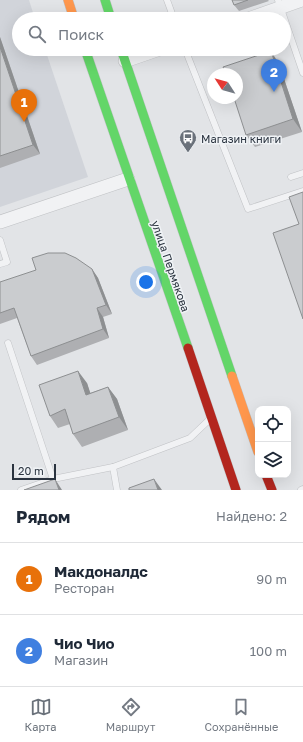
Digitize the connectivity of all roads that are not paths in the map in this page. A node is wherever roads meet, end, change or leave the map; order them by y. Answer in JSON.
{"nodes":[{"id":1,"x":68,"y":0,"type":"edge"},
{"id":2,"x":105,"y":0,"type":"edge"},
{"id":3,"x":167,"y":0,"type":"edge"},
{"id":4,"x":302,"y":0,"type":"edge"},
{"id":5,"x":280,"y":4,"type":"edge"},
{"id":6,"x":72,"y":12,"type":"edge"},
{"id":7,"x":109,"y":12,"type":"edge"},
{"id":8,"x":171,"y":12,"type":"edge"},
{"id":9,"x":263,"y":12,"type":"edge"},
{"id":10,"x":291,"y":37,"type":"edge"},
{"id":11,"x":86,"y":56,"type":"edge"},
{"id":12,"x":123,"y":56,"type":"edge"},
{"id":13,"x":188,"y":56,"type":"edge"},
{"id":14,"x":303,"y":73,"type":"edge"},
{"id":15,"x":303,"y":173,"type":"edge"},
{"id":16,"x":292,"y":177,"type":"dead end"},
{"id":17,"x":128,"y":179,"type":"junction"},
{"id":18,"x":303,"y":191,"type":"edge"},
{"id":19,"x":0,"y":222,"type":"edge"},
{"id":20,"x":0,"y":240,"type":"edge"},
{"id":21,"x":0,"y":264,"type":"edge"},
{"id":22,"x":8,"y":343,"type":"dead end"},
{"id":23,"x":211,"y":418,"type":"junction"},
{"id":24,"x":255,"y":443,"type":"edge"},
{"id":25,"x":113,"y":467,"type":"junction"},
{"id":26,"x":267,"y":478,"type":"edge"},
{"id":27,"x":53,"y":479,"type":"junction"},
{"id":28,"x":21,"y":490,"type":"edge"},
{"id":29,"x":117,"y":490,"type":"edge"},
{"id":30,"x":236,"y":490,"type":"edge"},
{"id":31,"x":272,"y":490,"type":"edge"}],
"edges":[{"from":1,"to":6,"type":"main road"},
{"from":2,"to":7,"type":"main road"},
{"from":3,"to":8,"type":"lane"},
{"from":4,"to":5,"type":"street"},
{"from":5,"to":9,"type":"street"},
{"from":10,"to":14,"type":"lane"},
{"from":11,"to":17,"type":"main road","name":"улица Пермякова"},
{"from":12,"to":24,"type":"main road","name":"улица Пермякова"},
{"from":13,"to":18,"type":"lane"},
{"from":15,"to":16,"type":"lane"},
{"from":17,"to":19,"type":"street"},
{"from":17,"to":23,"type":"main road","name":"улица Пермякова"},
{"from":20,"to":21,"type":"lane"},
{"from":22,"to":27,"type":"lane"},
{"from":23,"to":25,"type":"lane"},
{"from":23,"to":30,"type":"main road","name":"улица Пермякова"},
{"from":25,"to":27,"type":"lane"},
{"from":25,"to":29,"type":"lane"},
{"from":26,"to":31,"type":"main road"},
{"from":27,"to":28,"type":"lane"}]}
